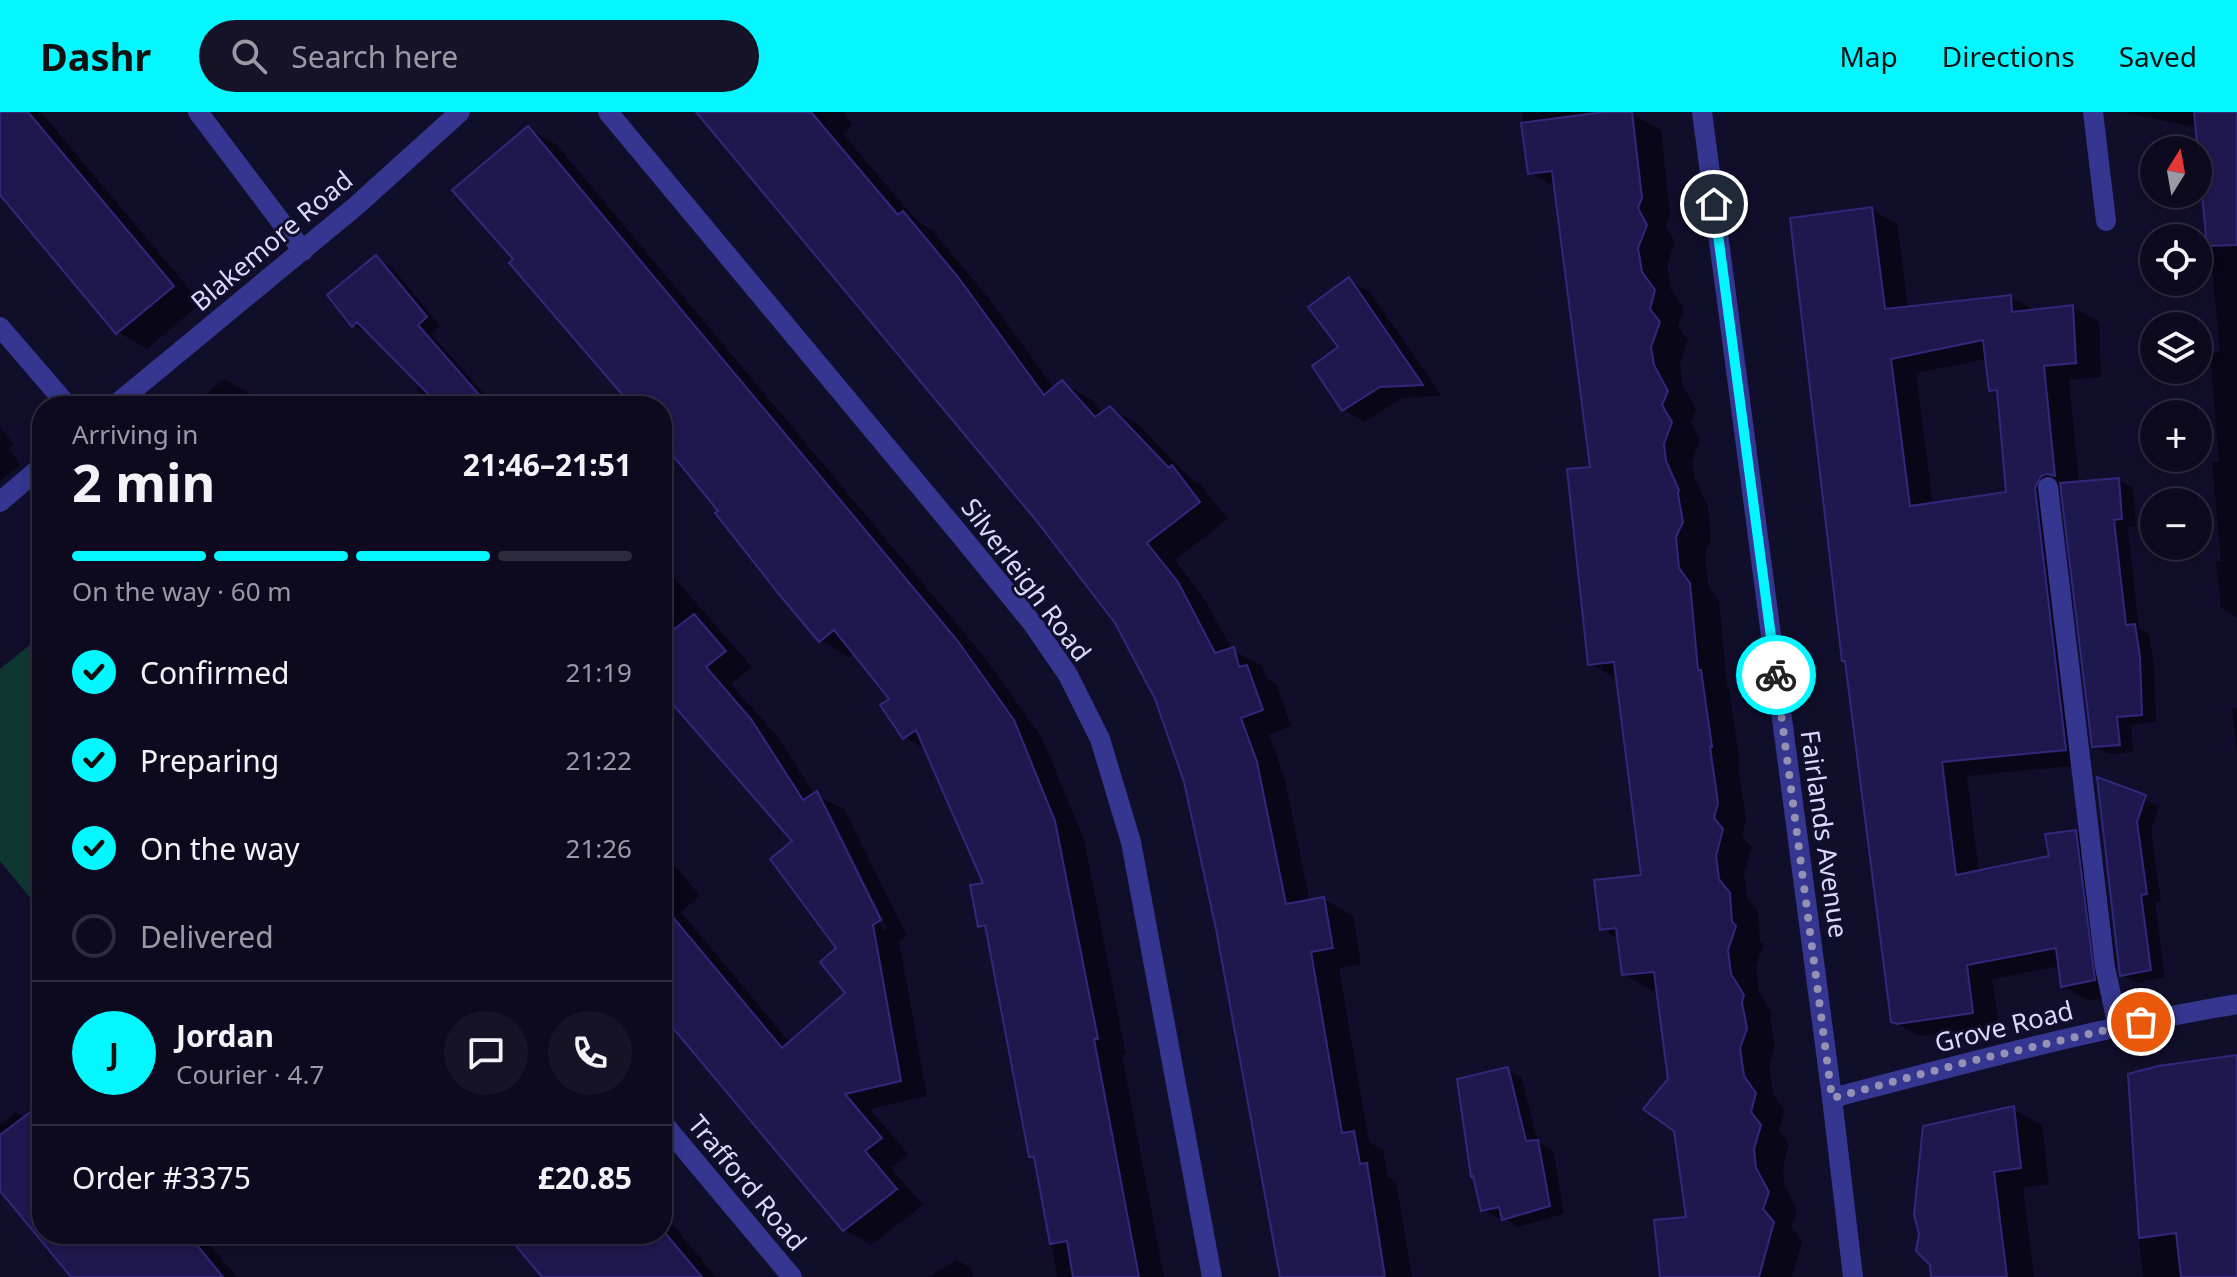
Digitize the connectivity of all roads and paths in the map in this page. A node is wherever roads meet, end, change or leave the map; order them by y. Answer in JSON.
{"nodes":[{"id":1,"x":198,"y":112,"type":"edge"},
{"id":2,"x":460,"y":112,"type":"edge"},
{"id":3,"x":608,"y":112,"type":"edge"},
{"id":4,"x":1702,"y":112,"type":"edge"},
{"id":5,"x":2093,"y":112,"type":"edge"},
{"id":6,"x":2106,"y":221,"type":"dead end"},
{"id":7,"x":303,"y":251,"type":"junction"},
{"id":8,"x":0,"y":327,"type":"edge"},
{"id":9,"x":59,"y":396,"type":"edge"},
{"id":10,"x":126,"y":396,"type":"edge"},
{"id":11,"x":32,"y":475,"type":"edge"},
{"id":12,"x":2048,"y":487,"type":"dead end"},
{"id":13,"x":0,"y":502,"type":"edge"},
{"id":14,"x":2237,"y":1004,"type":"edge"},
{"id":15,"x":2118,"y":1027,"type":"junction"},
{"id":16,"x":1832,"y":1098,"type":"junction"},
{"id":17,"x":672,"y":1134,"type":"edge"},
{"id":18,"x":792,"y":1277,"type":"edge"},
{"id":19,"x":1212,"y":1277,"type":"edge"},
{"id":20,"x":1853,"y":1277,"type":"edge"}],
"edges":[{"from":1,"to":7,"type":"street"},
{"from":2,"to":7,"type":"street","name":"Blakemore Road"},
{"from":3,"to":19,"type":"street","name":"Silverleigh Road"},
{"from":4,"to":16,"type":"street","name":"Fairlands Avenue"},
{"from":5,"to":6,"type":"street"},
{"from":7,"to":10,"type":"street","name":"Blakemore Road"},
{"from":8,"to":9,"type":"street"},
{"from":11,"to":13,"type":"street"},
{"from":12,"to":15,"type":"street"},
{"from":14,"to":15,"type":"street","name":"Grove Road"},
{"from":15,"to":16,"type":"street","name":"Grove Road"},
{"from":16,"to":20,"type":"street","name":"Fairlands Avenue"},
{"from":17,"to":18,"type":"street","name":"Trafford Road"}]}
